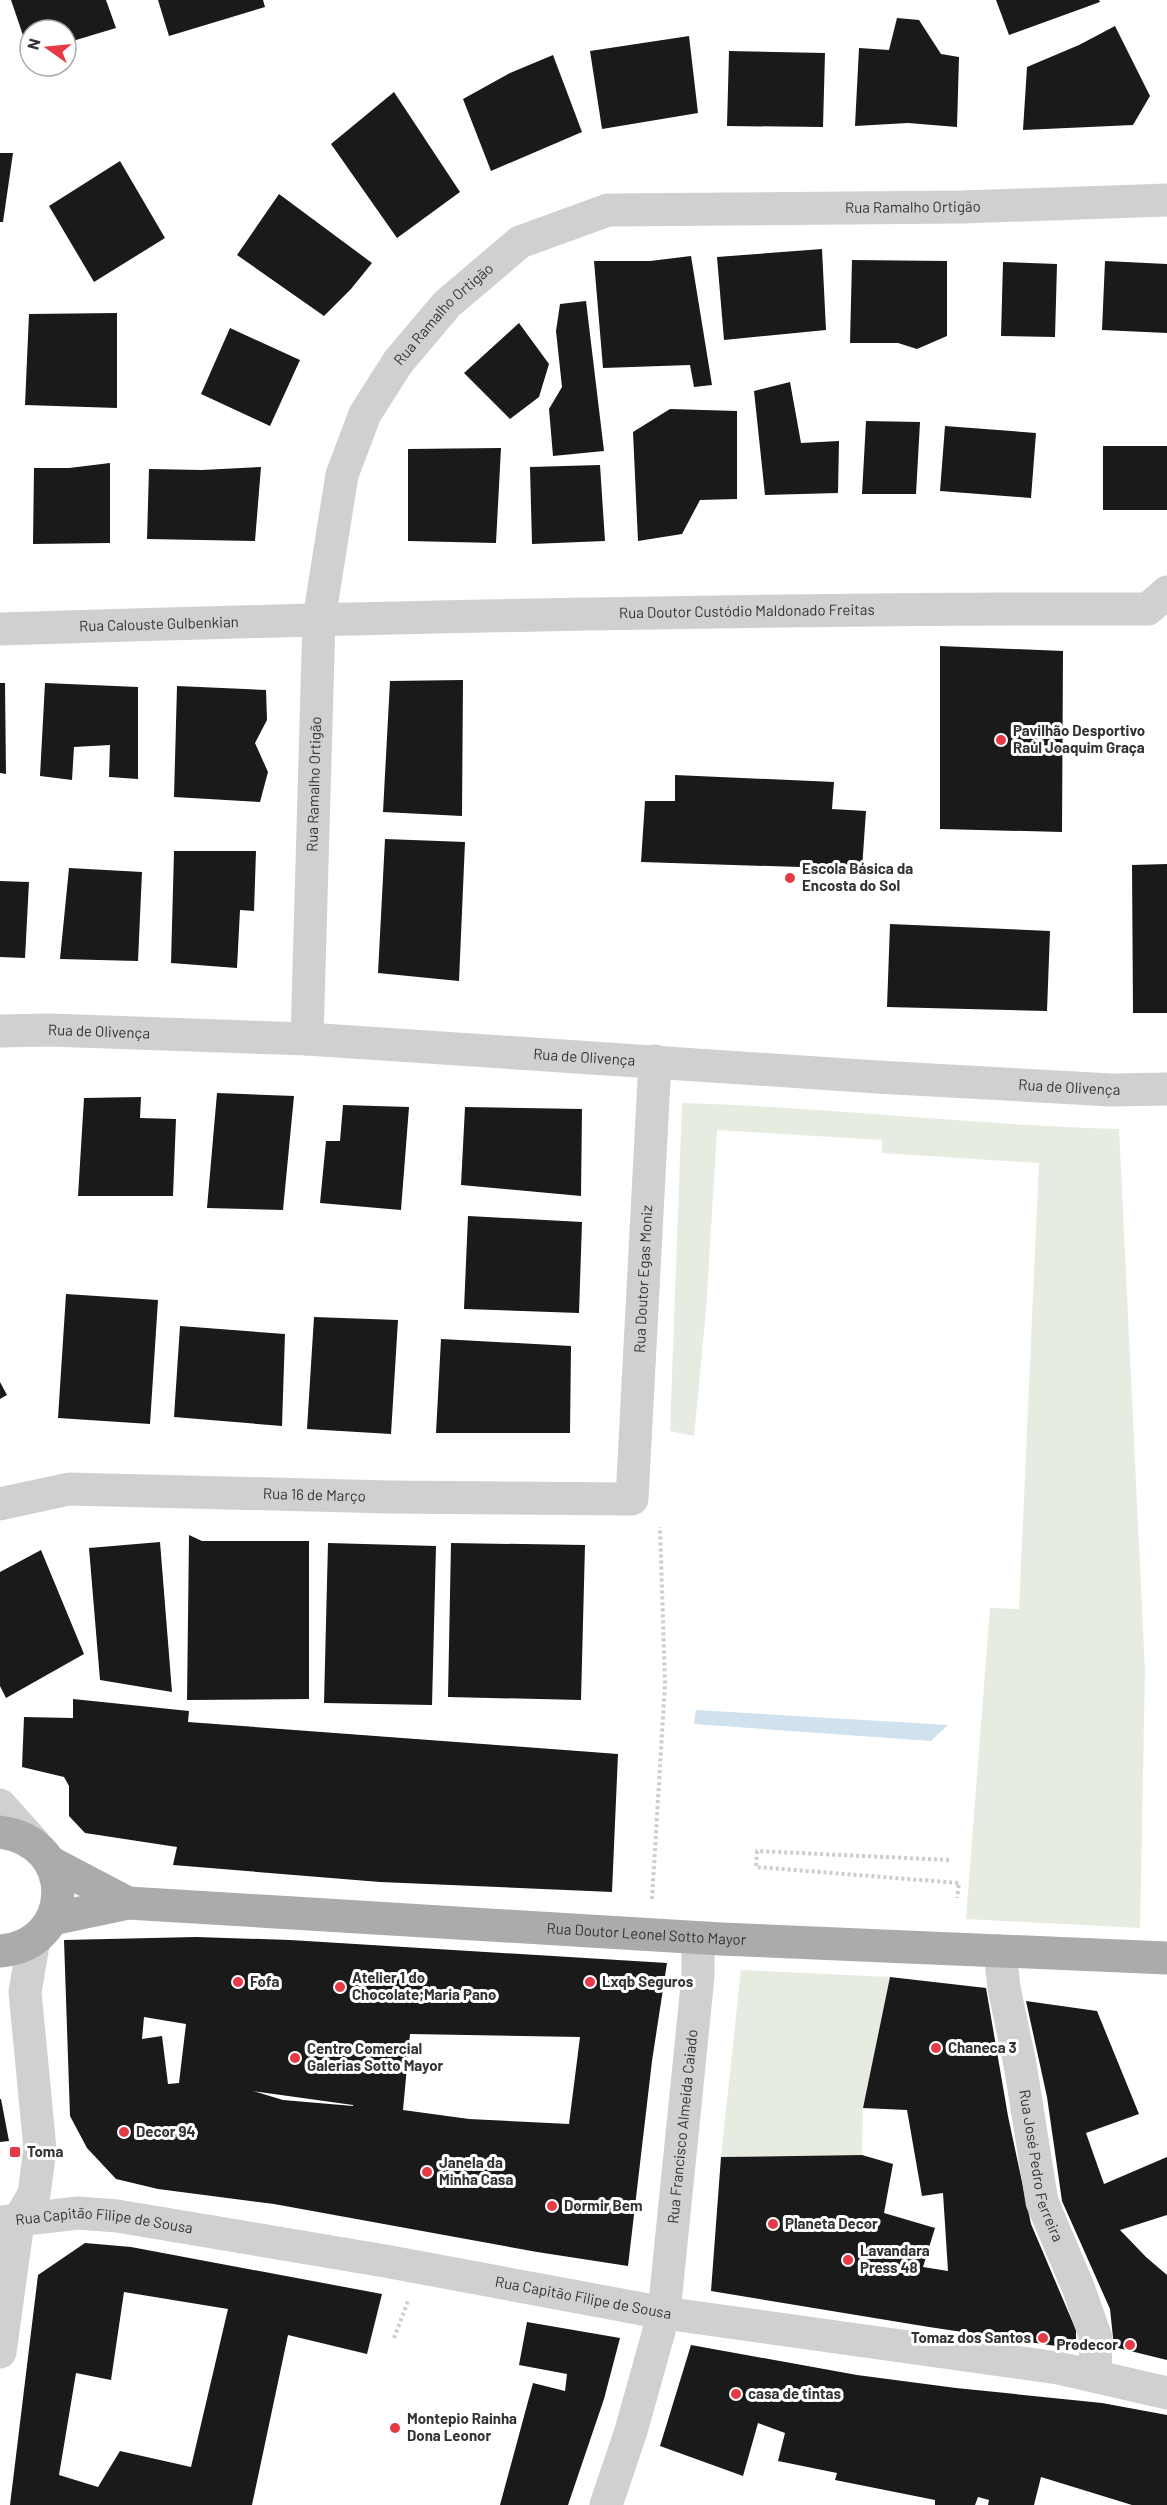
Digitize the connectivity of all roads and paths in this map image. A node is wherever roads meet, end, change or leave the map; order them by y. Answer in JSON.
{"nodes":[{"id":1,"x":1167,"y":200,"type":"edge"},
{"id":2,"x":1167,"y":592,"type":"edge"},
{"id":3,"x":319,"y":619,"type":"junction"},
{"id":4,"x":0,"y":629,"type":"edge"},
{"id":5,"x":0,"y":1030,"type":"edge"},
{"id":6,"x":307,"y":1039,"type":"junction"},
{"id":7,"x":655,"y":1061,"type":"junction"},
{"id":8,"x":1167,"y":1089,"type":"edge"},
{"id":9,"x":632,"y":1499,"type":"joint"},
{"id":10,"x":0,"y":1504,"type":"edge"},
{"id":11,"x":660,"y":1527,"type":"dead end"},
{"id":12,"x":0,"y":1805,"type":"edge"},
{"id":13,"x":0,"y":1832,"type":"edge"},
{"id":14,"x":42,"y":1852,"type":"junction"},
{"id":15,"x":949,"y":1860,"type":"dead end"},
{"id":16,"x":957,"y":1898,"type":"dead end"},
{"id":17,"x":652,"y":1900,"type":"dead end"},
{"id":18,"x":128,"y":1903,"type":"junction"},
{"id":19,"x":43,"y":1929,"type":"junction"},
{"id":20,"x":698,"y":1938,"type":"junction"},
{"id":21,"x":1000,"y":1951,"type":"junction"},
{"id":22,"x":0,"y":1953,"type":"edge"},
{"id":23,"x":1167,"y":1958,"type":"edge"},
{"id":24,"x":25,"y":1992,"type":"junction"},
{"id":25,"x":9,"y":2222,"type":"edge"},
{"id":26,"x":409,"y":2293,"type":"dead end"},
{"id":27,"x":664,"y":2313,"type":"junction"},
{"id":28,"x":394,"y":2338,"type":"dead end"},
{"id":29,"x":0,"y":2352,"type":"edge"},
{"id":30,"x":1095,"y":2376,"type":"junction"},
{"id":31,"x":1167,"y":2393,"type":"edge"},
{"id":32,"x":606,"y":2505,"type":"edge"}],
"edges":[{"from":1,"to":3,"type":"street","name":"Rua Ramalho Ortigão"},
{"from":2,"to":3,"type":"street","name":"Rua Doutor Custódio Maldonado Freitas"},
{"from":3,"to":4,"type":"street","name":"Rua Calouste Gulbenkian"},
{"from":3,"to":6,"type":"street","name":"Rua Ramalho Ortigão"},
{"from":5,"to":6,"type":"street","name":"Rua de Olivença"},
{"from":6,"to":7,"type":"street","name":"Rua de Olivença"},
{"from":7,"to":8,"type":"street","name":"Rua de Olivença"},
{"from":7,"to":9,"type":"street","name":"Rua Doutor Egas Moniz"},
{"from":9,"to":10,"type":"street","name":"Rua 16 de Março"},
{"from":11,"to":17,"type":"path"},
{"from":12,"to":14,"type":"street"},
{"from":13,"to":14,"type":"main road","name":"Rua Doutor Leonel Sotto Mayor"},
{"from":14,"to":18,"type":"main road","name":"Rua Doutor Leonel Sotto Mayor"},
{"from":14,"to":19,"type":"main road"},
{"from":15,"to":16,"type":"path"},
{"from":18,"to":19,"type":"main road","name":"Rua Doutor Leonel Sotto Mayor"},
{"from":18,"to":20,"type":"main road","name":"Rua Doutor Leonel Sotto Mayor"},
{"from":19,"to":22,"type":"main road","name":"Rua Doutor Leonel Sotto Mayor"},
{"from":19,"to":24,"type":"street"},
{"from":20,"to":21,"type":"main road","name":"Rua Doutor Leonel Sotto Mayor"},
{"from":20,"to":27,"type":"street","name":"Rua Francisco Almeida Caiado"},
{"from":21,"to":23,"type":"main road","name":"Rua Doutor Leonel Sotto Mayor"},
{"from":21,"to":30,"type":"street","name":"Rua José Pedro Ferreira"},
{"from":22,"to":24,"type":"street"},
{"from":24,"to":25,"type":"street"},
{"from":25,"to":27,"type":"street","name":"Rua Capitão Filipe de Sousa"},
{"from":25,"to":29,"type":"street"},
{"from":26,"to":28,"type":"path"},
{"from":27,"to":30,"type":"street","name":"Rua Capitão Filipe de Sousa"},
{"from":27,"to":32,"type":"street","name":"Rua Francisco Almeida Caiado"},
{"from":30,"to":31,"type":"street","name":"Rua Capitão Filipe de Sousa"}]}
